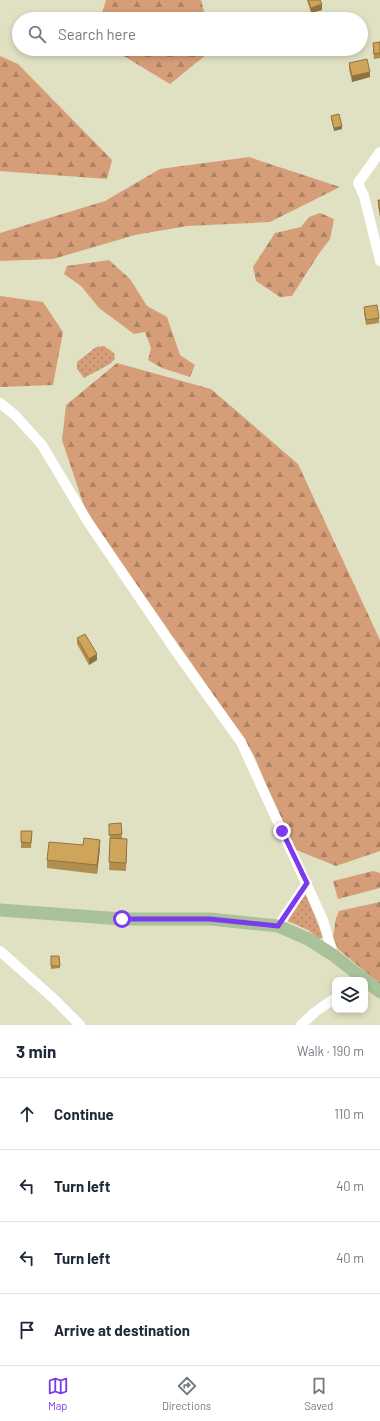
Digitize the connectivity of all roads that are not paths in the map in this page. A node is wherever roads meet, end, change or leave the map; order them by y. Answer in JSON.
{"nodes":[{"id":1,"x":380,"y":152,"type":"edge"},
{"id":2,"x":380,"y":261,"type":"edge"},
{"id":3,"x":0,"y":403,"type":"edge"},
{"id":4,"x":307,"y":883,"type":"junction"},
{"id":5,"x":0,"y":910,"type":"edge"},
{"id":6,"x":278,"y":926,"type":"junction"},
{"id":7,"x":0,"y":952,"type":"edge"},
{"id":8,"x":333,"y":955,"type":"junction"},
{"id":9,"x":360,"y":977,"type":"edge"},
{"id":10,"x":368,"y":983,"type":"edge"},
{"id":11,"x":380,"y":992,"type":"edge"},
{"id":12,"x":332,"y":1000,"type":"edge"},
{"id":13,"x":80,"y":1025,"type":"edge"},
{"id":14,"x":301,"y":1025,"type":"edge"}],
"edges":[{"from":1,"to":2,"type":"street"},
{"from":3,"to":4,"type":"street"},
{"from":4,"to":6,"type":"street"},
{"from":4,"to":8,"type":"street"},
{"from":5,"to":6,"type":"main road"},
{"from":6,"to":8,"type":"main road"},
{"from":7,"to":13,"type":"street"},
{"from":8,"to":9,"type":"main road"},
{"from":10,"to":11,"type":"main road"},
{"from":12,"to":14,"type":"street"}]}
